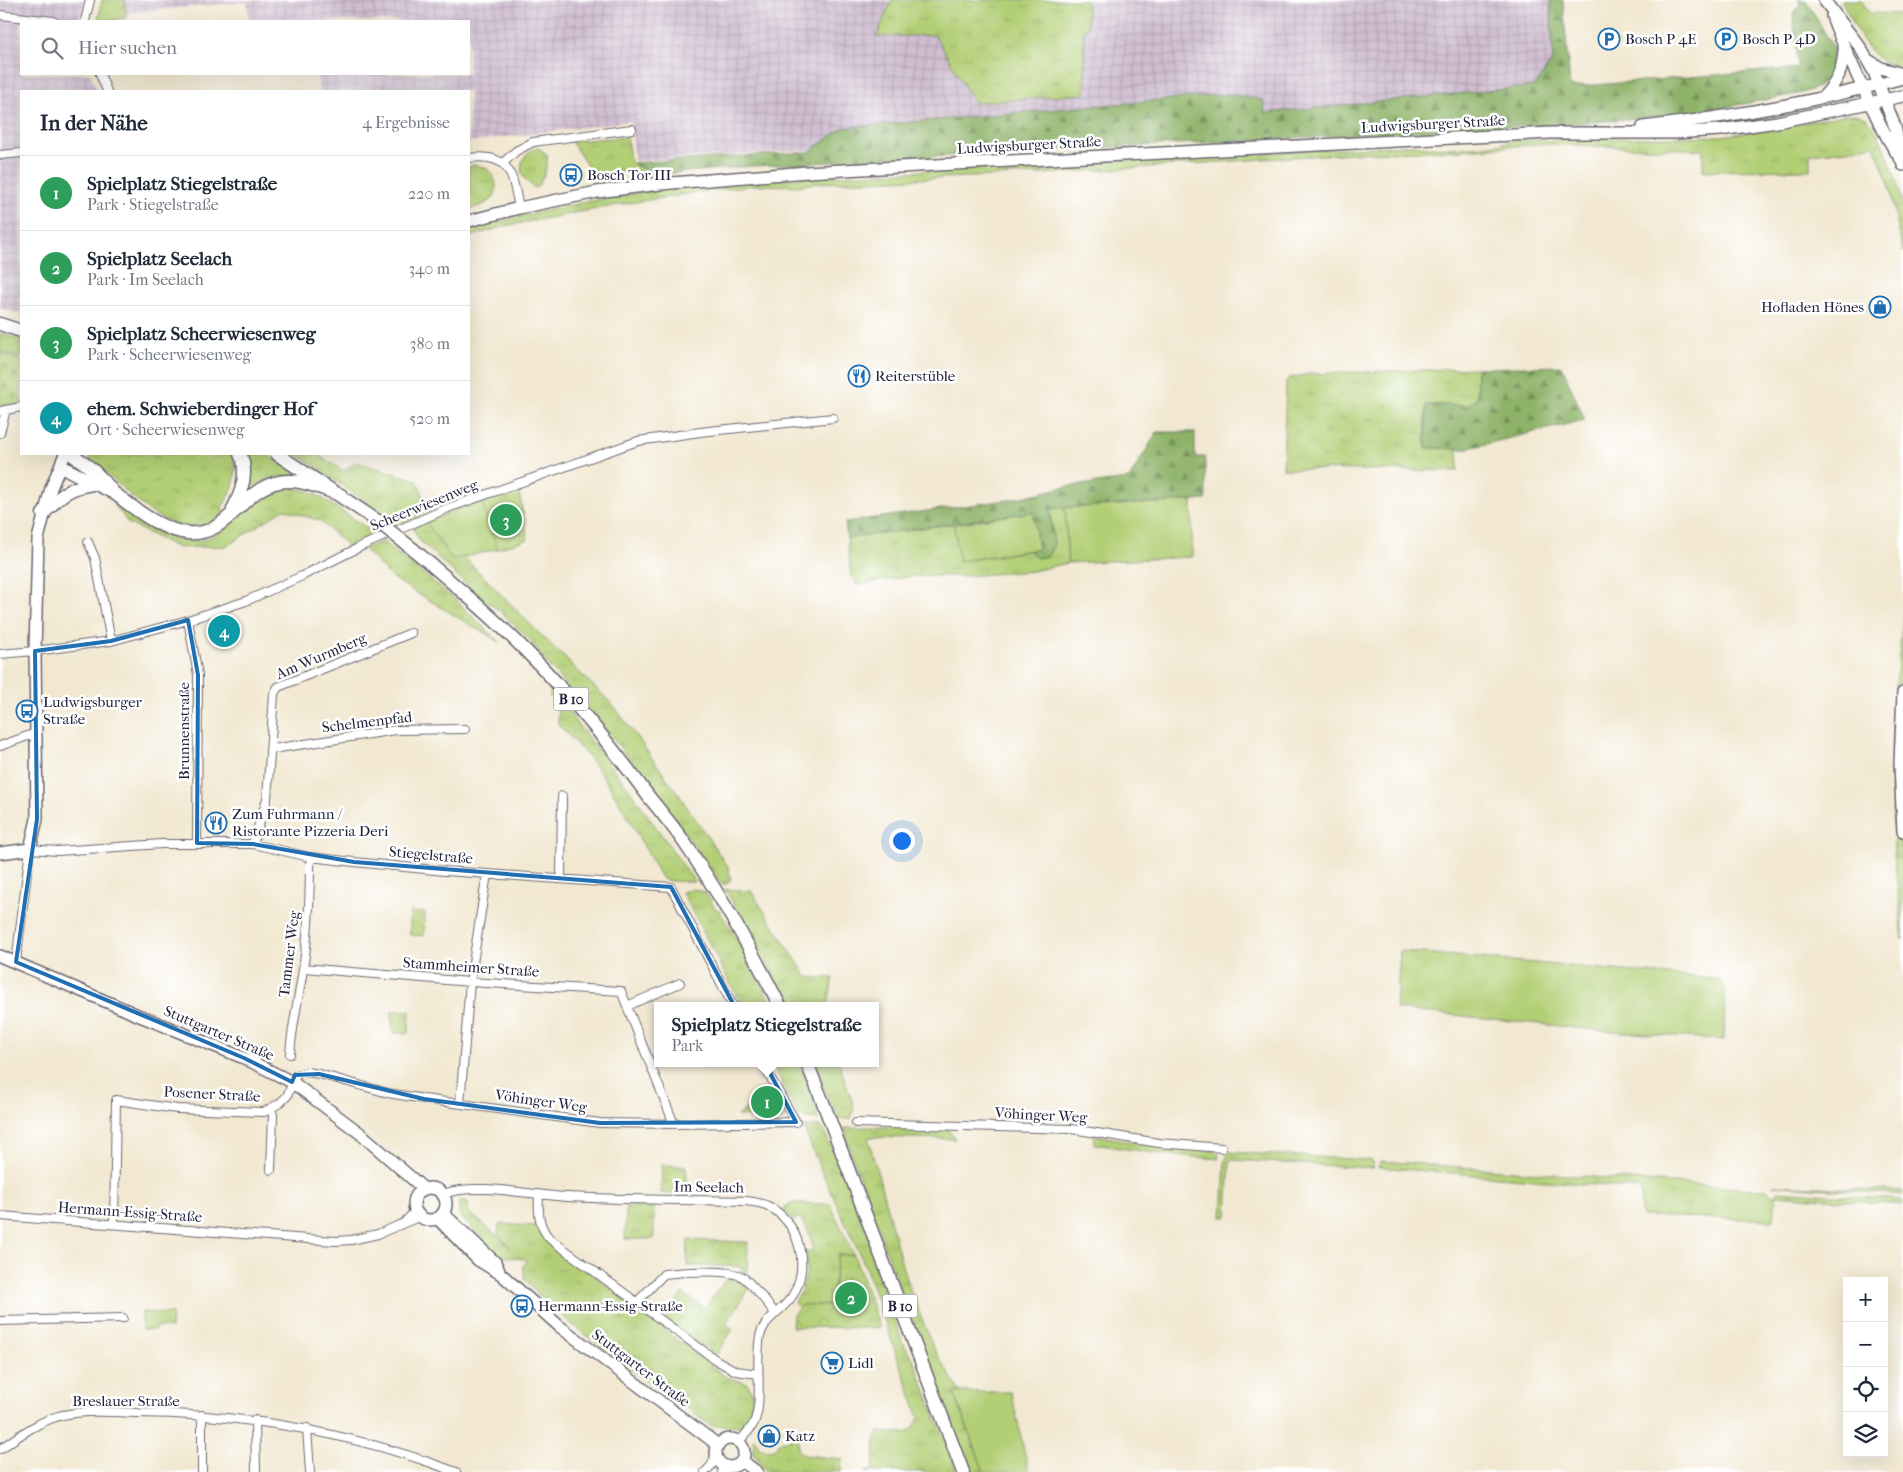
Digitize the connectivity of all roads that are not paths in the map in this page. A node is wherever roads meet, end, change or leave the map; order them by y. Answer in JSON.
{"nodes":[{"id":1,"x":90,"y":0,"type":"edge"},
{"id":2,"x":1826,"y":4,"type":"edge"},
{"id":3,"x":0,"y":15,"type":"edge"},
{"id":4,"x":44,"y":20,"type":"edge"},
{"id":5,"x":85,"y":20,"type":"edge"},
{"id":6,"x":1844,"y":50,"type":"junction"},
{"id":7,"x":1868,"y":60,"type":"junction"},
{"id":8,"x":1903,"y":74,"type":"edge"},
{"id":9,"x":100,"y":75,"type":"edge"},
{"id":10,"x":1903,"y":78,"type":"edge"},
{"id":11,"x":1880,"y":85,"type":"junction"},
{"id":12,"x":1863,"y":88,"type":"junction"},
{"id":13,"x":107,"y":90,"type":"edge"},
{"id":14,"x":1903,"y":96,"type":"edge"},
{"id":15,"x":1822,"y":98,"type":"junction"},
{"id":16,"x":1885,"y":100,"type":"junction"},
{"id":17,"x":1870,"y":103,"type":"junction"},
{"id":18,"x":1903,"y":126,"type":"edge"},
{"id":19,"x":632,"y":130,"type":"dead end"},
{"id":20,"x":1594,"y":132,"type":"junction"},
{"id":21,"x":1900,"y":144,"type":"junction"},
{"id":22,"x":20,"y":153,"type":"edge"},
{"id":23,"x":0,"y":155,"type":"edge"},
{"id":24,"x":470,"y":158,"type":"edge"},
{"id":25,"x":502,"y":163,"type":"junction"},
{"id":26,"x":1902,"y":163,"type":"edge"},
{"id":27,"x":518,"y":208,"type":"junction"},
{"id":28,"x":470,"y":221,"type":"edge"},
{"id":29,"x":20,"y":407,"type":"edge"},
{"id":30,"x":3,"y":410,"type":"edge"},
{"id":31,"x":833,"y":418,"type":"dead end"},
{"id":32,"x":0,"y":433,"type":"edge"},
{"id":33,"x":72,"y":455,"type":"edge"},
{"id":34,"x":240,"y":455,"type":"edge"},
{"id":35,"x":279,"y":455,"type":"edge"},
{"id":36,"x":63,"y":460,"type":"edge"},
{"id":37,"x":93,"y":484,"type":"junction"},
{"id":38,"x":113,"y":492,"type":"junction"},
{"id":39,"x":341,"y":496,"type":"junction"},
{"id":40,"x":43,"y":514,"type":"junction"},
{"id":41,"x":228,"y":517,"type":"junction"},
{"id":42,"x":88,"y":542,"type":"dead end"},
{"id":43,"x":188,"y":620,"type":"junction"},
{"id":44,"x":411,"y":633,"type":"dead end"},
{"id":45,"x":111,"y":641,"type":"junction"},
{"id":46,"x":35,"y":651,"type":"junction"},
{"id":47,"x":0,"y":654,"type":"edge"},
{"id":48,"x":1903,"y":693,"type":"edge"},
{"id":49,"x":465,"y":729,"type":"dead end"},
{"id":50,"x":36,"y":733,"type":"junction"},
{"id":51,"x":0,"y":746,"type":"edge"},
{"id":52,"x":272,"y":749,"type":"junction"},
{"id":53,"x":562,"y":796,"type":"dead end"},
{"id":54,"x":1903,"y":831,"type":"edge"},
{"id":55,"x":197,"y":843,"type":"junction"},
{"id":56,"x":253,"y":844,"type":"junction"},
{"id":57,"x":30,"y":849,"type":"junction"},
{"id":58,"x":0,"y":853,"type":"edge"},
{"id":59,"x":310,"y":857,"type":"junction"},
{"id":60,"x":487,"y":874,"type":"junction"},
{"id":61,"x":562,"y":878,"type":"junction"},
{"id":62,"x":0,"y":956,"type":"edge"},
{"id":63,"x":16,"y":962,"type":"junction"},
{"id":64,"x":304,"y":968,"type":"junction"},
{"id":65,"x":470,"y":982,"type":"junction"},
{"id":66,"x":680,"y":983,"type":"dead end"},
{"id":67,"x":731,"y":1002,"type":"edge"},
{"id":68,"x":778,"y":1002,"type":"edge"},
{"id":69,"x":627,"y":1006,"type":"junction"},
{"id":70,"x":290,"y":1054,"type":"dead end"},
{"id":71,"x":764,"y":1067,"type":"edge"},
{"id":72,"x":809,"y":1067,"type":"edge"},
{"id":73,"x":292,"y":1082,"type":"junction"},
{"id":74,"x":460,"y":1104,"type":"junction"},
{"id":75,"x":271,"y":1109,"type":"junction"},
{"id":76,"x":856,"y":1123,"type":"dead end"},
{"id":77,"x":674,"y":1124,"type":"junction"},
{"id":78,"x":1222,"y":1148,"type":"dead end"},
{"id":79,"x":271,"y":1170,"type":"dead end"},
{"id":80,"x":421,"y":1192,"type":"junction"},
{"id":81,"x":443,"y":1194,"type":"junction"},
{"id":82,"x":539,"y":1195,"type":"junction"},
{"id":83,"x":419,"y":1213,"type":"junction"},
{"id":84,"x":0,"y":1216,"type":"edge"},
{"id":85,"x":440,"y":1216,"type":"junction"},
{"id":86,"x":114,"y":1224,"type":"junction"},
{"id":87,"x":637,"y":1302,"type":"junction"},
{"id":88,"x":775,"y":1313,"type":"junction"},
{"id":89,"x":123,"y":1318,"type":"dead end"},
{"id":90,"x":0,"y":1321,"type":"edge"},
{"id":91,"x":758,"y":1374,"type":"junction"},
{"id":92,"x":202,"y":1415,"type":"junction"},
{"id":93,"x":255,"y":1420,"type":"junction"},
{"id":94,"x":307,"y":1428,"type":"junction"},
{"id":95,"x":739,"y":1442,"type":"junction"},
{"id":96,"x":0,"y":1449,"type":"edge"},
{"id":97,"x":717,"y":1450,"type":"junction"},
{"id":98,"x":742,"y":1461,"type":"junction"},
{"id":99,"x":725,"y":1470,"type":"edge"},
{"id":100,"x":202,"y":1472,"type":"edge"},
{"id":101,"x":256,"y":1472,"type":"edge"},
{"id":102,"x":310,"y":1472,"type":"edge"},
{"id":103,"x":454,"y":1472,"type":"edge"},
{"id":104,"x":705,"y":1472,"type":"edge"},
{"id":105,"x":757,"y":1472,"type":"edge"},
{"id":106,"x":963,"y":1472,"type":"edge"}],
"edges":[{"from":1,"to":5,"type":"street"},
{"from":2,"to":6,"type":"main road"},
{"from":2,"to":7,"type":"main road"},
{"from":3,"to":4,"type":"street"},
{"from":6,"to":12,"type":"main road"},
{"from":6,"to":15,"type":"main road"},
{"from":7,"to":8,"type":"main road"},
{"from":7,"to":11,"type":"main road"},
{"from":9,"to":13,"type":"street"},
{"from":10,"to":11,"type":"main road"},
{"from":11,"to":12,"type":"main road"},
{"from":11,"to":16,"type":"main road"},
{"from":12,"to":15,"type":"main road"},
{"from":12,"to":17,"type":"main road"},
{"from":14,"to":16,"type":"main road"},
{"from":15,"to":20,"type":"main road"},
{"from":16,"to":17,"type":"main road"},
{"from":16,"to":21,"type":"main road"},
{"from":17,"to":20,"type":"main road"},
{"from":17,"to":26,"type":"main road"},
{"from":18,"to":21,"type":"main road"},
{"from":19,"to":25,"type":"street"},
{"from":20,"to":27,"type":"main road","name":"Ludwigsburger Straße"},
{"from":21,"to":26,"type":"main road"},
{"from":22,"to":23,"type":"street"},
{"from":24,"to":25,"type":"street"},
{"from":25,"to":27,"type":"street"},
{"from":27,"to":28,"type":"main road","name":"Ludwigsburger Straße"},
{"from":29,"to":30,"type":"street"},
{"from":30,"to":32,"type":"street"},
{"from":31,"to":43,"type":"street","name":"Scheerwiesenweg"},
{"from":33,"to":38,"type":"main road"},
{"from":34,"to":41,"type":"main road"},
{"from":35,"to":39,"type":"main road","number":"B 10"},
{"from":36,"to":37,"type":"main road"},
{"from":36,"to":40,"type":"main road"},
{"from":37,"to":38,"type":"main road"},
{"from":37,"to":40,"type":"main road"},
{"from":38,"to":41,"type":"main road"},
{"from":39,"to":41,"type":"main road"},
{"from":39,"to":68,"type":"main road","number":"B 10","bridge":true},
{"from":40,"to":46,"type":"main road"},
{"from":42,"to":45,"type":"street"},
{"from":43,"to":45,"type":"street","name":"Scheerwiesenweg"},
{"from":43,"to":55,"type":"street","name":"Brunnenstraße"},
{"from":44,"to":52,"type":"street","name":"Am Wurmberg"},
{"from":45,"to":46,"type":"street","name":"Scheerwiesenweg"},
{"from":46,"to":47,"type":"street","name":"Scheerwiesenweg"},
{"from":46,"to":50,"type":"main road"},
{"from":48,"to":54,"type":"main road"},
{"from":49,"to":52,"type":"street","name":"Schelmenpfad"},
{"from":50,"to":51,"type":"street"},
{"from":50,"to":57,"type":"main road"},
{"from":52,"to":56,"type":"street","name":"Am Wurmberg"},
{"from":53,"to":61,"type":"street"},
{"from":55,"to":56,"type":"street","name":"Stiegelstraße"},
{"from":55,"to":57,"type":"street","name":"Stiegelstraße"},
{"from":56,"to":59,"type":"street","name":"Stiegelstraße"},
{"from":57,"to":58,"type":"main road"},
{"from":57,"to":63,"type":"street"},
{"from":59,"to":60,"type":"street","name":"Stiegelstraße"},
{"from":59,"to":64,"type":"street","name":"Tammer Weg"},
{"from":60,"to":61,"type":"street","name":"Stiegelstraße"},
{"from":60,"to":65,"type":"street"},
{"from":61,"to":67,"type":"street","name":"Stiegelstraße"},
{"from":62,"to":63,"type":"main road","name":"Stuttgarter Straße"},
{"from":63,"to":73,"type":"main road","name":"Stuttgarter Straße"},
{"from":64,"to":65,"type":"street","name":"Stammheimer Straße"},
{"from":64,"to":70,"type":"street","name":"Tammer Weg"},
{"from":65,"to":69,"type":"street","name":"Stammheimer Straße"},
{"from":65,"to":74,"type":"street"},
{"from":66,"to":69,"type":"street"},
{"from":69,"to":77,"type":"street","name":"Stammheimer Straße"},
{"from":71,"to":77,"type":"street","name":"Vöhinger Weg"},
{"from":72,"to":106,"type":"main road","number":"B 10"},
{"from":73,"to":74,"type":"street","name":"Vöhinger Weg"},
{"from":73,"to":75,"type":"street","name":"Posener Straße"},
{"from":73,"to":80,"type":"main road","name":"Stuttgarter Straße"},
{"from":74,"to":77,"type":"street","name":"Vöhinger Weg"},
{"from":75,"to":79,"type":"street"},
{"from":75,"to":86,"type":"street","name":"Posener Straße"},
{"from":76,"to":78,"type":"street","name":"Vöhinger Weg"},
{"from":80,"to":81,"type":"main road","name":"Stuttgarter Straße"},
{"from":80,"to":83,"type":"main road"},
{"from":81,"to":82,"type":"street","name":"Im Seelach"},
{"from":81,"to":85,"type":"main road"},
{"from":82,"to":87,"type":"street"},
{"from":82,"to":88,"type":"street","name":"Im Seelach"},
{"from":83,"to":85,"type":"main road"},
{"from":83,"to":86,"type":"street","name":"Hermann-Essig-Straße"},
{"from":84,"to":86,"type":"street","name":"Hermann-Essig-Straße"},
{"from":85,"to":97,"type":"main road","name":"Stuttgarter Straße"},
{"from":87,"to":88,"type":"street"},
{"from":87,"to":91,"type":"street"},
{"from":88,"to":91,"type":"street","name":"Im Seelach"},
{"from":89,"to":90,"type":"street"},
{"from":91,"to":95,"type":"street","name":"Im Seelach"},
{"from":92,"to":93,"type":"street","name":"Breslauer Straße"},
{"from":92,"to":96,"type":"street","name":"Breslauer Straße"},
{"from":92,"to":100,"type":"street","name":"Breslauer Straße"},
{"from":93,"to":94,"type":"street","name":"Breslauer Straße"},
{"from":93,"to":101,"type":"street"},
{"from":94,"to":102,"type":"street"},
{"from":94,"to":103,"type":"street","name":"Breslauer Straße"},
{"from":95,"to":97,"type":"main road"},
{"from":95,"to":98,"type":"main road"},
{"from":97,"to":99,"type":"main road"},
{"from":97,"to":104,"type":"street"},
{"from":98,"to":99,"type":"main road"},
{"from":98,"to":105,"type":"main road"}]}
